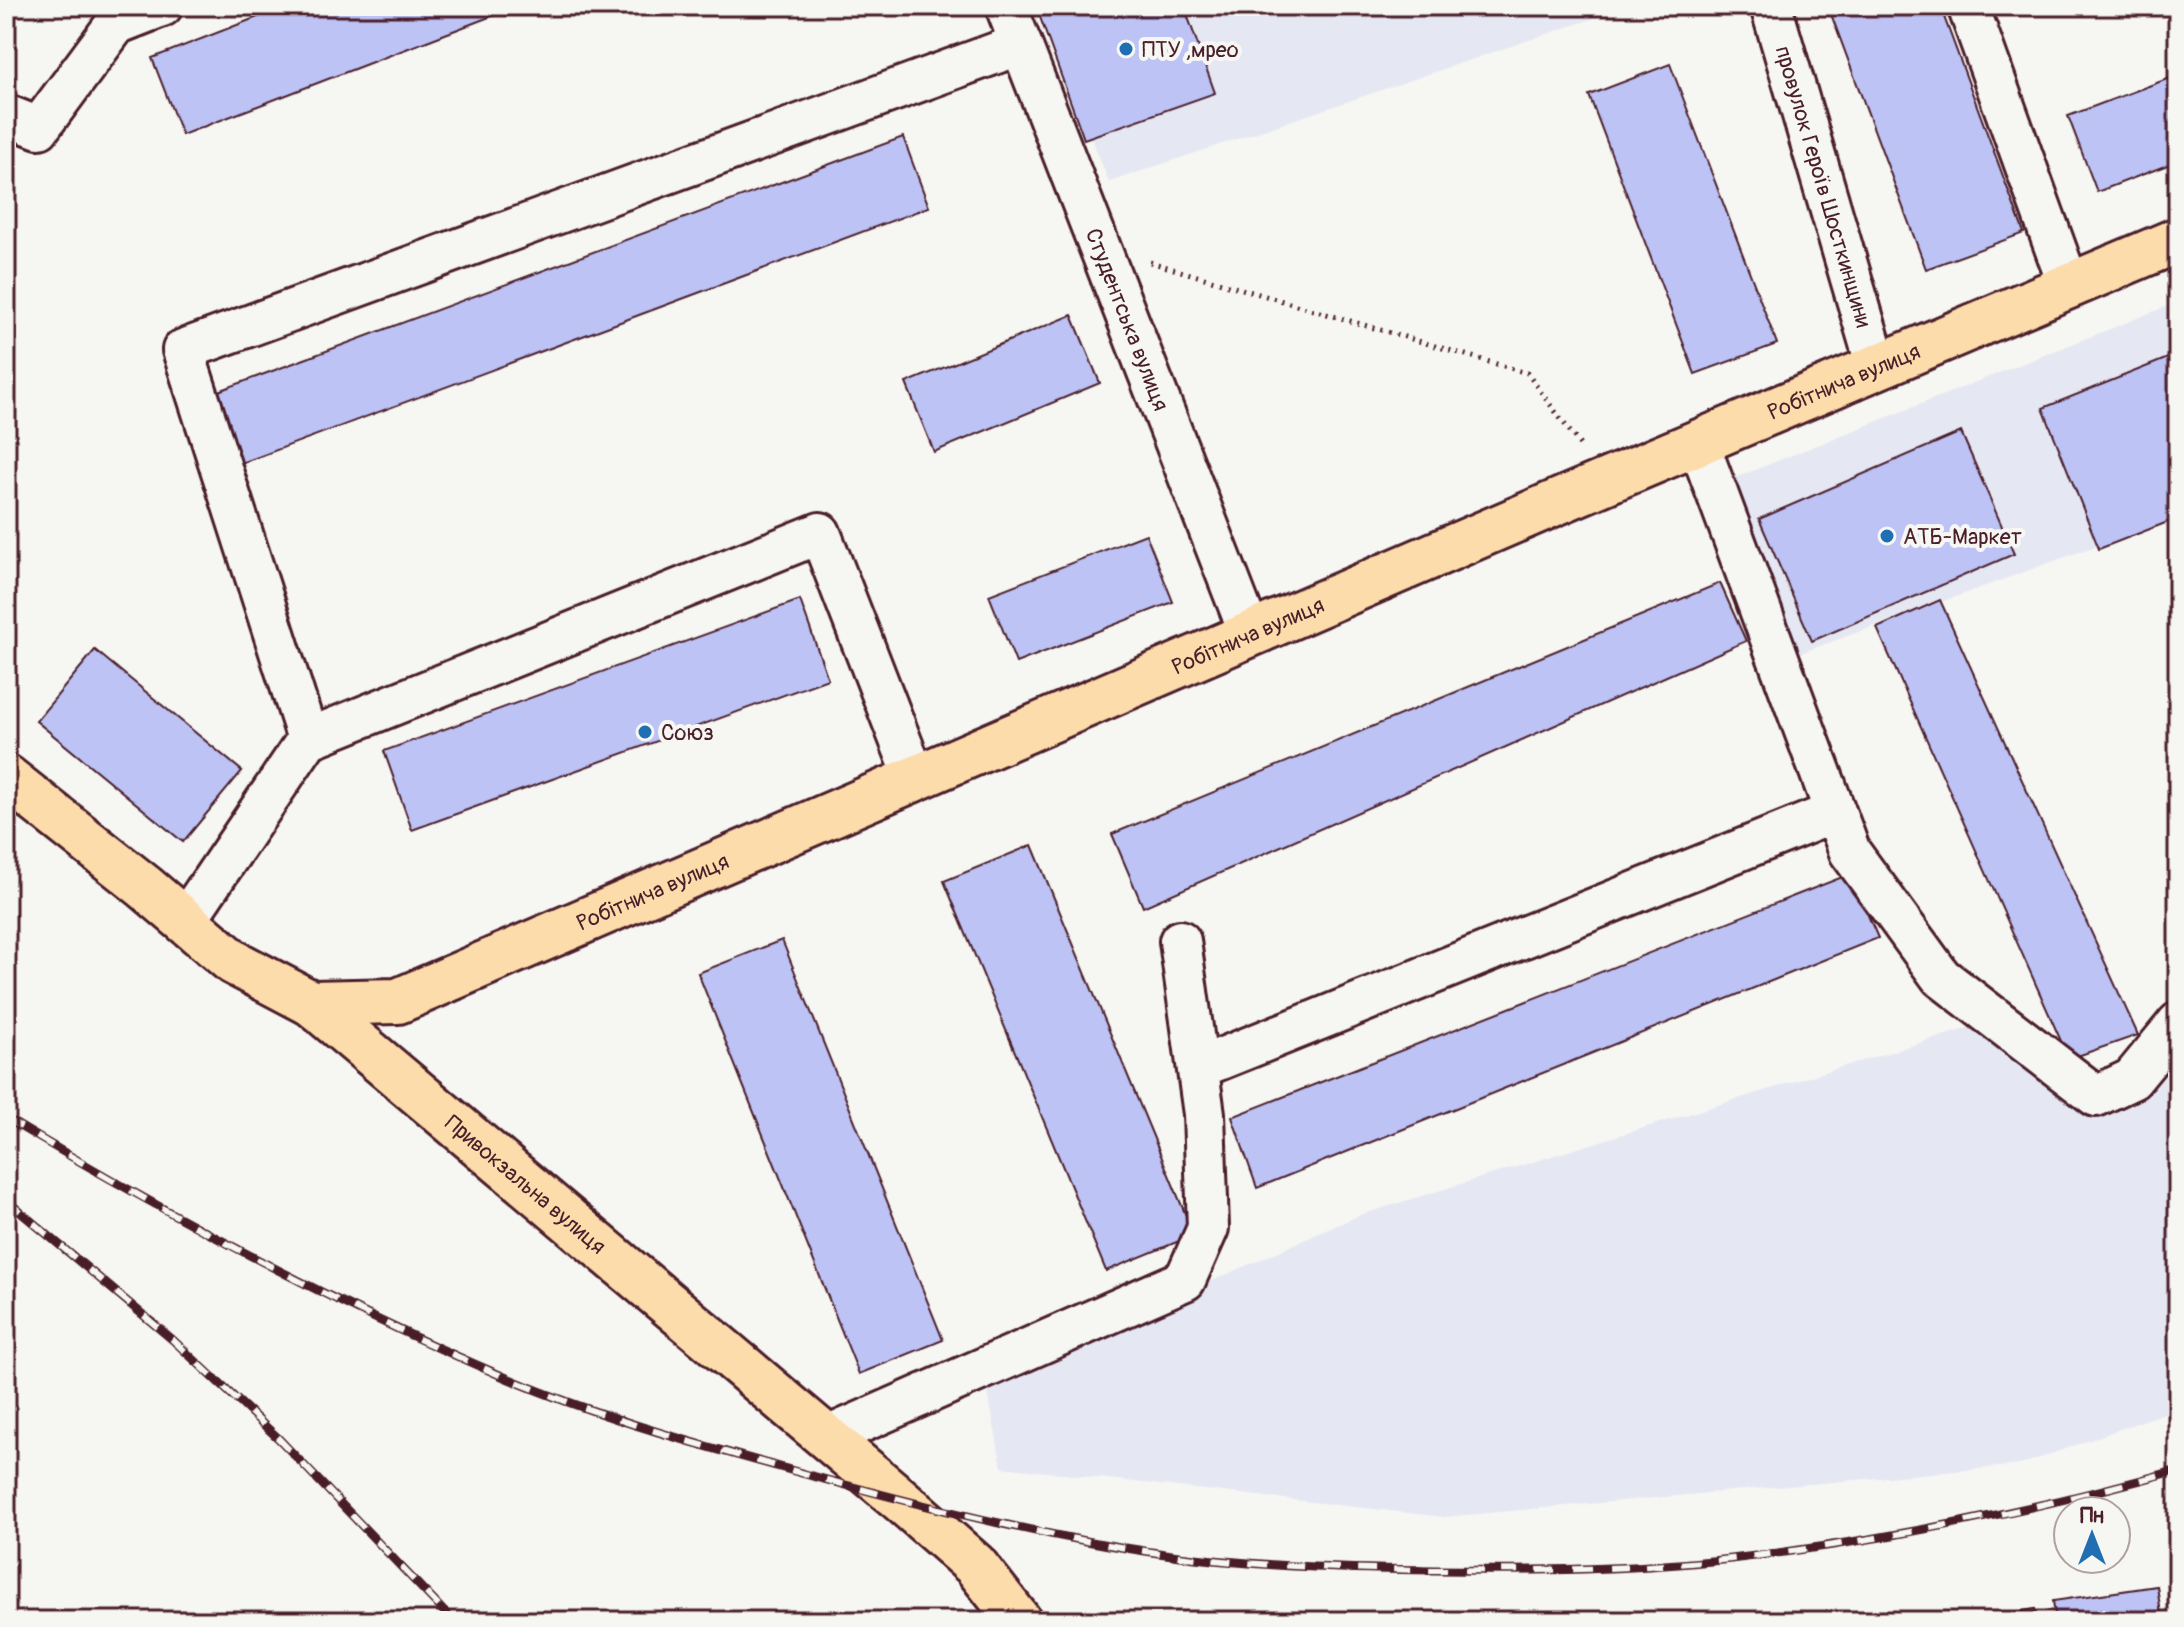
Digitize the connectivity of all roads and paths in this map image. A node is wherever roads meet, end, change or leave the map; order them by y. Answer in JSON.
{"nodes":[{"id":1,"x":162,"y":6,"type":"edge"},
{"id":2,"x":1006,"y":6,"type":"edge"},
{"id":3,"x":1771,"y":6,"type":"edge"},
{"id":4,"x":1968,"y":6,"type":"edge"},
{"id":5,"x":1021,"y":44,"type":"junction"},
{"id":6,"x":6,"y":115,"type":"edge"},
{"id":7,"x":2178,"y":240,"type":"edge"},
{"id":8,"x":1100,"y":247,"type":"junction"},
{"id":9,"x":2069,"y":286,"type":"junction"},
{"id":10,"x":1877,"y":367,"type":"junction"},
{"id":11,"x":1698,"y":442,"type":"junction"},
{"id":12,"x":1607,"y":480,"type":"junction"},
{"id":13,"x":1250,"y":634,"type":"junction"},
{"id":14,"x":308,"y":739,"type":"junction"},
{"id":15,"x":6,"y":777,"type":"edge"},
{"id":16,"x":915,"y":778,"type":"junction"},
{"id":17,"x":1835,"y":812,"type":"junction"},
{"id":18,"x":185,"y":921,"type":"junction"},
{"id":19,"x":1180,"y":941,"type":"dead end"},
{"id":20,"x":311,"y":1003,"type":"junction"},
{"id":21,"x":2178,"y":1023,"type":"edge"},
{"id":22,"x":1198,"y":1068,"type":"junction"},
{"id":23,"x":827,"y":1437,"type":"junction"},
{"id":24,"x":1019,"y":1621,"type":"edge"}],
"edges":[{"from":1,"to":6,"type":"street"},
{"from":2,"to":5,"type":"street","name":"Студентська вулиця"},
{"from":3,"to":10,"type":"street","name":"провулок Героїв Шосткинщини"},
{"from":4,"to":9,"type":"street"},
{"from":5,"to":8,"type":"street","name":"Студентська вулиця"},
{"from":5,"to":14,"type":"street"},
{"from":7,"to":9,"type":"main road","name":"Робітнича вулиця"},
{"from":8,"to":12,"type":"path"},
{"from":8,"to":13,"type":"street","name":"Студентська вулиця"},
{"from":9,"to":10,"type":"main road","name":"Робітнича вулиця"},
{"from":10,"to":11,"type":"main road","name":"Робітнича вулиця"},
{"from":11,"to":12,"type":"main road","name":"Робітнича вулиця"},
{"from":11,"to":17,"type":"street"},
{"from":12,"to":13,"type":"main road","name":"Робітнича вулиця"},
{"from":13,"to":16,"type":"main road","name":"Робітнича вулиця"},
{"from":14,"to":16,"type":"street"},
{"from":14,"to":18,"type":"street"},
{"from":15,"to":18,"type":"main road","name":"Привокзальна вулиця"},
{"from":16,"to":20,"type":"main road","name":"Робітнича вулиця"},
{"from":17,"to":21,"type":"street"},
{"from":17,"to":22,"type":"street"},
{"from":18,"to":20,"type":"main road","name":"Привокзальна вулиця"},
{"from":19,"to":22,"type":"street"},
{"from":20,"to":23,"type":"main road","name":"Привокзальна вулиця"},
{"from":22,"to":23,"type":"street"},
{"from":23,"to":24,"type":"main road","name":"Привокзальна вулиця"}]}
